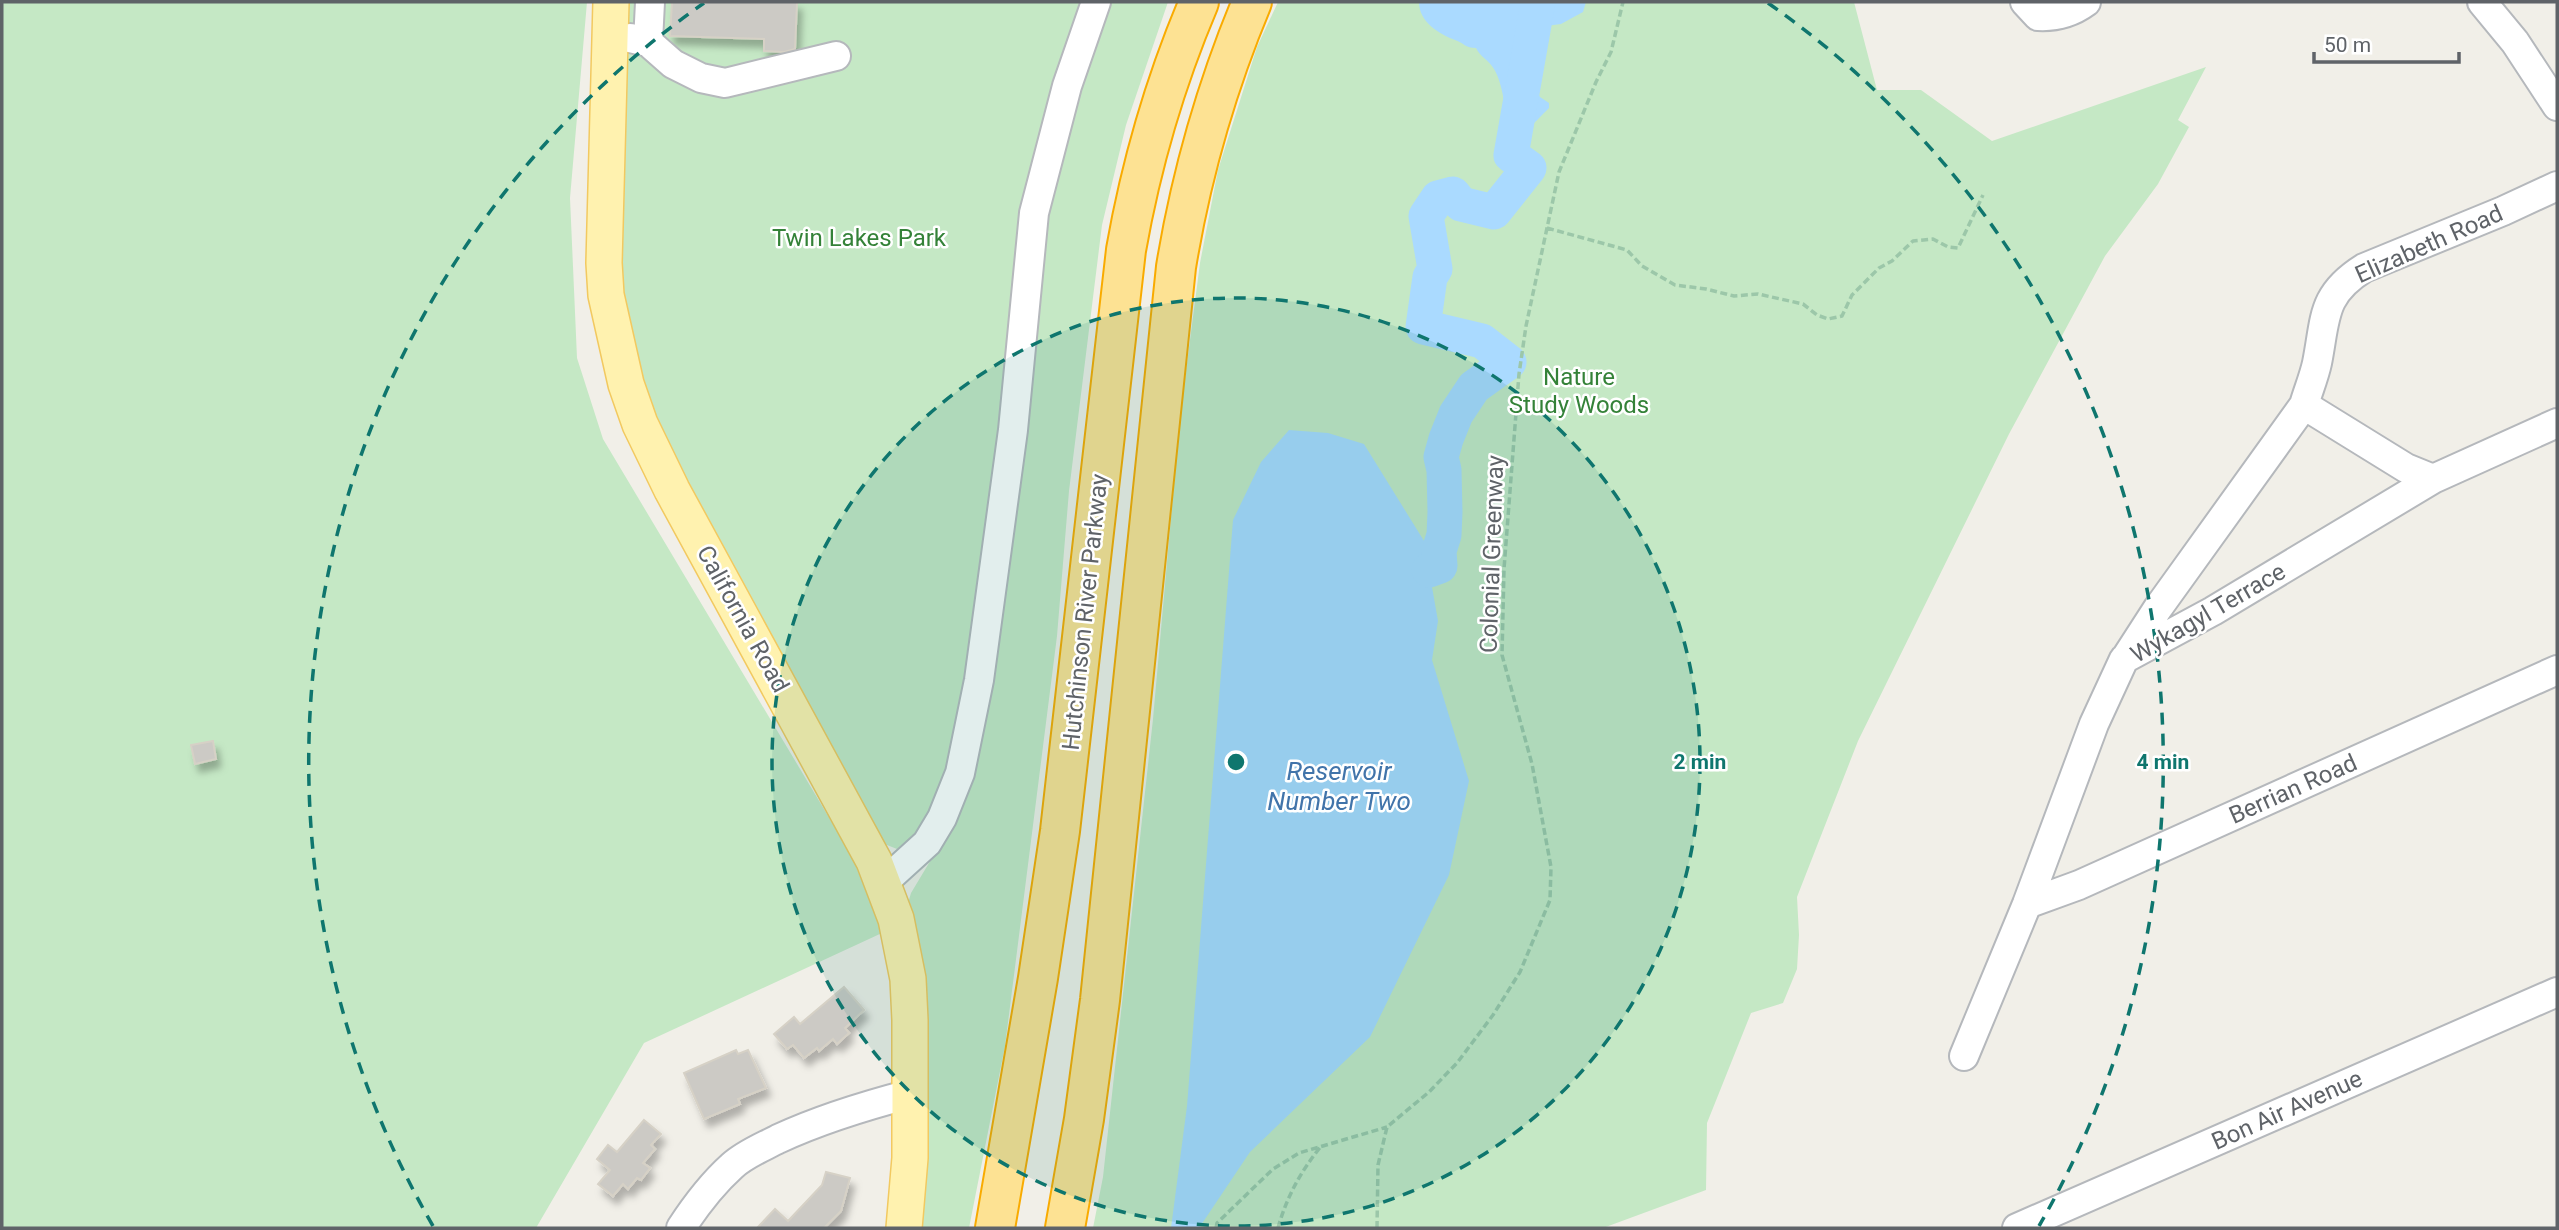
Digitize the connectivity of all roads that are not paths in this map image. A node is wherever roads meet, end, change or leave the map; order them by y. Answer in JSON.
{"nodes":[{"id":1,"x":650,"y":2,"type":"edge"},
{"id":2,"x":1096,"y":2,"type":"edge"},
{"id":3,"x":1199,"y":2,"type":"edge"},
{"id":4,"x":1252,"y":2,"type":"edge"},
{"id":5,"x":2025,"y":2,"type":"edge"},
{"id":6,"x":2086,"y":2,"type":"edge"},
{"id":7,"x":2482,"y":2,"type":"edge"},
{"id":8,"x":610,"y":18,"type":"edge"},
{"id":9,"x":648,"y":41,"type":"junction"},
{"id":10,"x":836,"y":56,"type":"dead end"},
{"id":11,"x":2557,"y":106,"type":"edge"},
{"id":12,"x":2557,"y":186,"type":"edge"},
{"id":13,"x":2304,"y":405,"type":"junction"},
{"id":14,"x":2557,"y":423,"type":"edge"},
{"id":15,"x":2433,"y":478,"type":"junction"},
{"id":16,"x":2124,"y":659,"type":"junction"},
{"id":17,"x":2557,"y":670,"type":"edge"},
{"id":18,"x":883,"y":883,"type":"junction"},
{"id":19,"x":2027,"y":904,"type":"junction"},
{"id":20,"x":2557,"y":992,"type":"edge"},
{"id":21,"x":1964,"y":1056,"type":"dead end"},
{"id":22,"x":910,"y":1094,"type":"junction"},
{"id":23,"x":681,"y":1228,"type":"edge"},
{"id":24,"x":904,"y":1228,"type":"edge"},
{"id":25,"x":995,"y":1228,"type":"edge"},
{"id":26,"x":1065,"y":1228,"type":"edge"},
{"id":27,"x":2017,"y":1228,"type":"edge"}],
"edges":[{"from":1,"to":9,"type":"street"},
{"from":2,"to":18,"type":"street"},
{"from":3,"to":25,"type":"highway","name":"Hutchinson River Parkway"},
{"from":4,"to":26,"type":"highway"},
{"from":5,"to":6,"type":"street"},
{"from":7,"to":11,"type":"street"},
{"from":8,"to":9,"type":"street"},
{"from":8,"to":18,"type":"main road","name":"California Road"},
{"from":9,"to":10,"type":"street"},
{"from":12,"to":13,"type":"street","name":"Elizabeth Road"},
{"from":13,"to":15,"type":"street"},
{"from":13,"to":16,"type":"street","name":"Elizabeth Road"},
{"from":14,"to":15,"type":"street","name":"Wykagyl Terrace"},
{"from":15,"to":16,"type":"street","name":"Wykagyl Terrace"},
{"from":16,"to":19,"type":"street","name":"Wykagyl Terrace"},
{"from":17,"to":19,"type":"street","name":"Berrian Road"},
{"from":18,"to":22,"type":"main road","name":"California Road"},
{"from":19,"to":21,"type":"street","name":"Wykagyl Terrace"},
{"from":20,"to":27,"type":"street","name":"Bon Air Avenue"},
{"from":22,"to":23,"type":"street"},
{"from":22,"to":24,"type":"main road","name":"California Road"}]}
